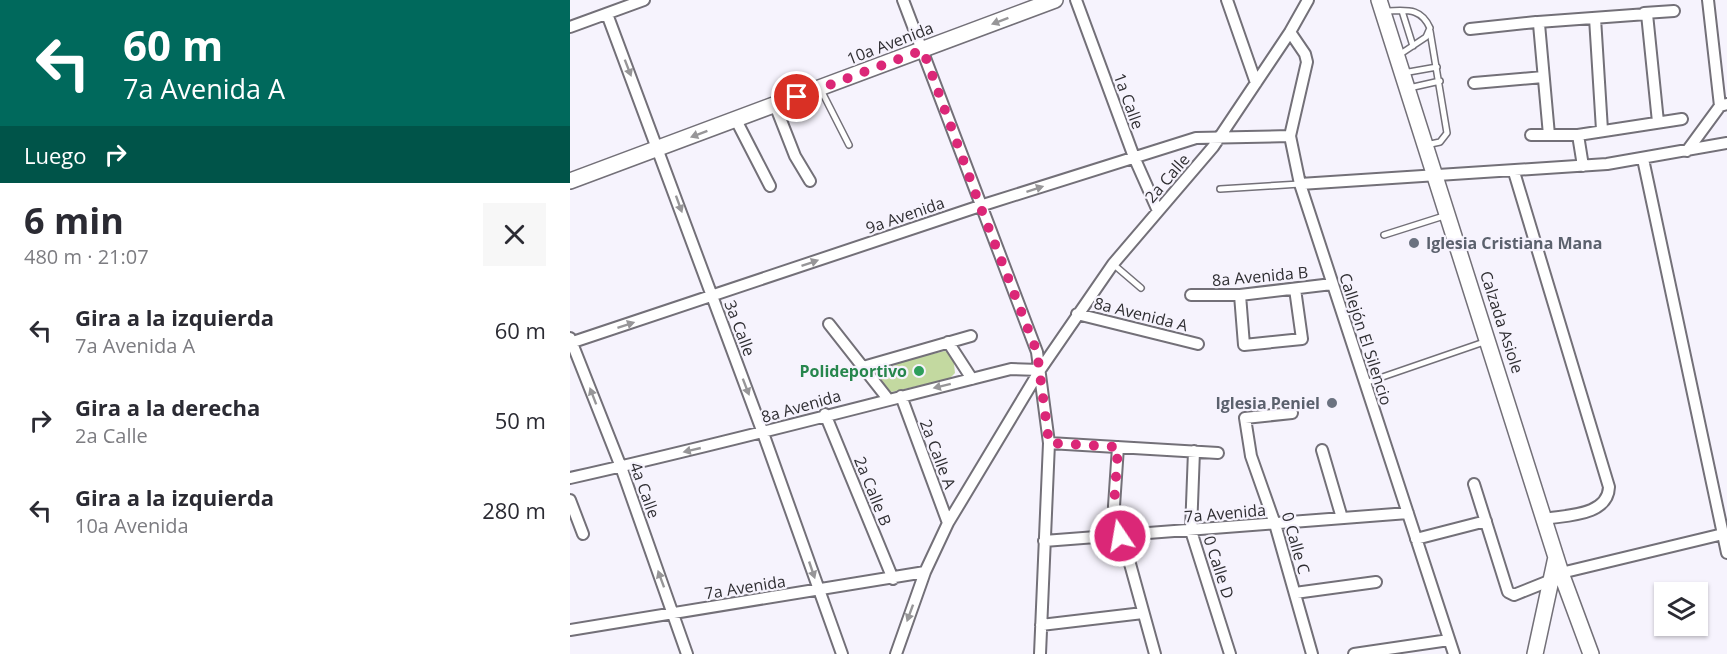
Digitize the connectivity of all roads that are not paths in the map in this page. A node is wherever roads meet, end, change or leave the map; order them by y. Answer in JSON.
{"nodes":[{"id":1,"x":644,"y":0,"type":"edge"},
{"id":2,"x":903,"y":0,"type":"edge"},
{"id":3,"x":1055,"y":0,"type":"edge"},
{"id":4,"x":1076,"y":0,"type":"edge"},
{"id":5,"x":1227,"y":0,"type":"edge"},
{"id":6,"x":1308,"y":0,"type":"edge"},
{"id":7,"x":1708,"y":0,"type":"edge"},
{"id":8,"x":1381,"y":5,"type":"edge"},
{"id":9,"x":1674,"y":10,"type":"dead end"},
{"id":10,"x":1402,"y":11,"type":"junction"},
{"id":11,"x":1644,"y":13,"type":"junction"},
{"id":12,"x":607,"y":14,"type":"junction"},
{"id":13,"x":1595,"y":18,"type":"junction"},
{"id":14,"x":1538,"y":22,"type":"junction"},
{"id":15,"x":570,"y":27,"type":"edge"},
{"id":16,"x":1470,"y":28,"type":"dead end"},
{"id":17,"x":1430,"y":31,"type":"junction"},
{"id":18,"x":1290,"y":32,"type":"junction"},
{"id":19,"x":1413,"y":46,"type":"junction"},
{"id":20,"x":923,"y":50,"type":"junction"},
{"id":21,"x":1397,"y":56,"type":"junction"},
{"id":22,"x":1437,"y":67,"type":"junction"},
{"id":23,"x":1543,"y":77,"type":"junction"},
{"id":24,"x":1405,"y":81,"type":"junction"},
{"id":25,"x":1440,"y":81,"type":"junction"},
{"id":26,"x":1256,"y":83,"type":"junction"},
{"id":27,"x":1474,"y":83,"type":"dead end"},
{"id":28,"x":820,"y":89,"type":"junction"},
{"id":29,"x":775,"y":105,"type":"junction"},
{"id":30,"x":1724,"y":105,"type":"edge"},
{"id":31,"x":1682,"y":119,"type":"dead end"},
{"id":32,"x":736,"y":120,"type":"junction"},
{"id":33,"x":1658,"y":122,"type":"junction"},
{"id":34,"x":1602,"y":130,"type":"junction"},
{"id":35,"x":1531,"y":135,"type":"dead end"},
{"id":36,"x":1549,"y":135,"type":"junction"},
{"id":37,"x":1578,"y":135,"type":"junction"},
{"id":38,"x":1290,"y":136,"type":"junction"},
{"id":39,"x":1218,"y":139,"type":"junction"},
{"id":40,"x":849,"y":144,"type":"dead end"},
{"id":41,"x":1727,"y":144,"type":"edge"},
{"id":42,"x":1426,"y":145,"type":"junction"},
{"id":43,"x":659,"y":149,"type":"junction"},
{"id":44,"x":1688,"y":151,"type":"junction"},
{"id":45,"x":1134,"y":157,"type":"junction"},
{"id":46,"x":1643,"y":159,"type":"junction"},
{"id":47,"x":1583,"y":166,"type":"junction"},
{"id":48,"x":1514,"y":172,"type":"junction"},
{"id":49,"x":1436,"y":176,"type":"junction"},
{"id":50,"x":570,"y":181,"type":"edge"},
{"id":51,"x":810,"y":181,"type":"dead end"},
{"id":52,"x":1300,"y":184,"type":"junction"},
{"id":53,"x":770,"y":186,"type":"dead end"},
{"id":54,"x":1220,"y":189,"type":"dead end"},
{"id":55,"x":980,"y":206,"type":"junction"},
{"id":56,"x":1158,"y":211,"type":"junction"},
{"id":57,"x":1449,"y":215,"type":"junction"},
{"id":58,"x":1384,"y":235,"type":"dead end"},
{"id":59,"x":1113,"y":264,"type":"junction"},
{"id":60,"x":1332,"y":284,"type":"junction"},
{"id":61,"x":1141,"y":288,"type":"dead end"},
{"id":62,"x":1295,"y":289,"type":"junction"},
{"id":63,"x":1191,"y":295,"type":"dead end"},
{"id":64,"x":1240,"y":295,"type":"junction"},
{"id":65,"x":712,"y":296,"type":"junction"},
{"id":66,"x":1077,"y":314,"type":"junction"},
{"id":67,"x":829,"y":324,"type":"dead end"},
{"id":68,"x":971,"y":336,"type":"dead end"},
{"id":69,"x":1488,"y":340,"type":"junction"},
{"id":70,"x":571,"y":341,"type":"edge"},
{"id":71,"x":948,"y":342,"type":"junction"},
{"id":72,"x":1198,"y":344,"type":"dead end"},
{"id":73,"x":863,"y":368,"type":"junction"},
{"id":74,"x":1040,"y":370,"type":"junction"},
{"id":75,"x":972,"y":379,"type":"junction"},
{"id":76,"x":1365,"y":383,"type":"junction"},
{"id":77,"x":900,"y":396,"type":"junction"},
{"id":78,"x":888,"y":399,"type":"junction"},
{"id":79,"x":1293,"y":413,"type":"dead end"},
{"id":80,"x":825,"y":414,"type":"junction"},
{"id":81,"x":763,"y":433,"type":"junction"},
{"id":82,"x":1049,"y":443,"type":"junction"},
{"id":83,"x":1118,"y":447,"type":"junction"},
{"id":84,"x":1322,"y":450,"type":"dead end"},
{"id":85,"x":1194,"y":451,"type":"junction"},
{"id":86,"x":1218,"y":453,"type":"dead end"},
{"id":87,"x":621,"y":467,"type":"junction"},
{"id":88,"x":570,"y":478,"type":"edge"},
{"id":89,"x":1474,"y":484,"type":"dead end"},
{"id":90,"x":570,"y":501,"type":"edge"},
{"id":91,"x":1408,"y":513,"type":"junction"},
{"id":92,"x":1342,"y":518,"type":"junction"},
{"id":93,"x":1544,"y":519,"type":"junction"},
{"id":94,"x":1486,"y":521,"type":"junction"},
{"id":95,"x":948,"y":523,"type":"junction"},
{"id":96,"x":1275,"y":524,"type":"junction"},
{"id":97,"x":1191,"y":531,"type":"junction"},
{"id":98,"x":583,"y":534,"type":"dead end"},
{"id":99,"x":1723,"y":534,"type":"junction"},
{"id":100,"x":1120,"y":536,"type":"junction"},
{"id":101,"x":1416,"y":539,"type":"junction"},
{"id":102,"x":1044,"y":542,"type":"junction"},
{"id":103,"x":1727,"y":553,"type":"edge"},
{"id":104,"x":925,"y":573,"type":"junction"},
{"id":105,"x":1555,"y":577,"type":"junction"},
{"id":106,"x":893,"y":579,"type":"junction"},
{"id":107,"x":1376,"y":582,"type":"dead end"},
{"id":108,"x":819,"y":591,"type":"junction"},
{"id":109,"x":1295,"y":593,"type":"junction"},
{"id":110,"x":1143,"y":613,"type":"junction"},
{"id":111,"x":673,"y":614,"type":"junction"},
{"id":112,"x":1041,"y":625,"type":"junction"},
{"id":113,"x":570,"y":630,"type":"edge"},
{"id":114,"x":1449,"y":640,"type":"junction"},
{"id":115,"x":1387,"y":651,"type":"edge"},
{"id":116,"x":687,"y":654,"type":"edge"},
{"id":117,"x":842,"y":654,"type":"edge"},
{"id":118,"x":896,"y":654,"type":"edge"},
{"id":119,"x":1040,"y":654,"type":"edge"},
{"id":120,"x":1155,"y":654,"type":"edge"},
{"id":121,"x":1230,"y":654,"type":"edge"},
{"id":122,"x":1312,"y":654,"type":"edge"},
{"id":123,"x":1354,"y":654,"type":"edge"},
{"id":124,"x":1454,"y":654,"type":"edge"},
{"id":125,"x":1534,"y":654,"type":"edge"},
{"id":126,"x":1591,"y":654,"type":"edge"}],
"edges":[{"from":1,"to":12,"type":"street"},
{"from":2,"to":20,"type":"street"},
{"from":3,"to":20,"type":"main road","name":"10a Avenida","one_way":true},
{"from":4,"to":45,"type":"street","name":"1a Calle"},
{"from":5,"to":26,"type":"street"},
{"from":6,"to":18,"type":"street","name":"2a Calle"},
{"from":7,"to":30,"type":"street"},
{"from":8,"to":10,"type":"lane"},
{"from":8,"to":21,"type":"main road","name":"Calzada Asiole"},
{"from":9,"to":11,"type":"street"},
{"from":10,"to":17,"type":"lane"},
{"from":10,"to":19,"type":"lane"},
{"from":11,"to":13,"type":"street"},
{"from":11,"to":33,"type":"street"},
{"from":12,"to":15,"type":"street"},
{"from":12,"to":43,"type":"street","name":"3a Calle","one_way":true},
{"from":13,"to":14,"type":"street"},
{"from":13,"to":34,"type":"street"},
{"from":14,"to":16,"type":"street"},
{"from":14,"to":23,"type":"street"},
{"from":17,"to":19,"type":"lane"},
{"from":17,"to":22,"type":"lane"},
{"from":18,"to":26,"type":"street","name":"2a Calle"},
{"from":18,"to":38,"type":"street","name":"Callejón El Silencio"},
{"from":19,"to":21,"type":"lane"},
{"from":20,"to":28,"type":"main road","name":"10a Avenida"},
{"from":20,"to":55,"type":"street"},
{"from":21,"to":24,"type":"main road","name":"Calzada Asiole"},
{"from":22,"to":24,"type":"lane"},
{"from":22,"to":25,"type":"lane"},
{"from":23,"to":27,"type":"street"},
{"from":23,"to":36,"type":"street"},
{"from":24,"to":25,"type":"lane"},
{"from":24,"to":42,"type":"main road","name":"Calzada Asiole"},
{"from":25,"to":42,"type":"lane"},
{"from":26,"to":39,"type":"street","name":"2a Calle"},
{"from":28,"to":29,"type":"main road","name":"10a Avenida"},
{"from":28,"to":40,"type":"lane"},
{"from":29,"to":32,"type":"main road","name":"10a Avenida"},
{"from":29,"to":51,"type":"street"},
{"from":30,"to":44,"type":"street"},
{"from":31,"to":33,"type":"street"},
{"from":32,"to":43,"type":"main road","name":"10a Avenida","one_way":true},
{"from":32,"to":53,"type":"street"},
{"from":33,"to":34,"type":"street"},
{"from":34,"to":37,"type":"street"},
{"from":35,"to":36,"type":"street"},
{"from":36,"to":37,"type":"street"},
{"from":37,"to":47,"type":"street"},
{"from":38,"to":39,"type":"street","name":"9a Avenida"},
{"from":38,"to":52,"type":"street","name":"Callejón El Silencio"},
{"from":39,"to":45,"type":"street","name":"9a Avenida"},
{"from":39,"to":56,"type":"street","name":"2a Calle"},
{"from":41,"to":44,"type":"street"},
{"from":42,"to":49,"type":"main road","name":"Calzada Asiole"},
{"from":43,"to":50,"type":"main road","name":"10a Avenida"},
{"from":43,"to":65,"type":"street","name":"3a Calle","one_way":true},
{"from":44,"to":46,"type":"street"},
{"from":55,"to":45,"type":"street","name":"9a Avenida","one_way":true},
{"from":45,"to":56,"type":"street","name":"1a Calle"},
{"from":46,"to":47,"type":"street"},
{"from":46,"to":99,"type":"street"},
{"from":47,"to":48,"type":"street"},
{"from":48,"to":49,"type":"street"},
{"from":48,"to":93,"type":"street"},
{"from":49,"to":52,"type":"street"},
{"from":49,"to":57,"type":"main road","name":"Calzada Asiole"},
{"from":52,"to":54,"type":"lane"},
{"from":52,"to":60,"type":"street","name":"Callejón El Silencio"},
{"from":65,"to":55,"type":"street","name":"9a Avenida","one_way":true},
{"from":55,"to":74,"type":"street"},
{"from":56,"to":59,"type":"street","name":"2a Calle"},
{"from":57,"to":58,"type":"lane"},
{"from":57,"to":69,"type":"main road","name":"Calzada Asiole"},
{"from":59,"to":61,"type":"lane"},
{"from":59,"to":66,"type":"street","name":"2a Calle"},
{"from":60,"to":62,"type":"street","name":"8a Avenida B"},
{"from":60,"to":76,"type":"street","name":"Callejón El Silencio"},
{"from":62,"to":64,"type":"street","name":"8a Avenida B"},
{"from":62,"to":64,"type":"street"},
{"from":63,"to":64,"type":"street","name":"8a Avenida B"},
{"from":70,"to":65,"type":"street","name":"9a Avenida","one_way":true},
{"from":65,"to":81,"type":"street","name":"3a Calle","one_way":true},
{"from":66,"to":72,"type":"street","name":"8a Avenida A"},
{"from":66,"to":74,"type":"street","name":"2a Calle"},
{"from":67,"to":73,"type":"street"},
{"from":68,"to":71,"type":"street"},
{"from":69,"to":76,"type":"lane"},
{"from":69,"to":93,"type":"main road","name":"Calzada Asiole"},
{"from":87,"to":70,"type":"street","name":"4a Calle","one_way":true},
{"from":71,"to":73,"type":"street"},
{"from":71,"to":75,"type":"street"},
{"from":73,"to":78,"type":"street"},
{"from":74,"to":75,"type":"street","name":"8a Avenida"},
{"from":74,"to":82,"type":"street"},
{"from":74,"to":95,"type":"street"},
{"from":75,"to":77,"type":"street","name":"8a Avenida","one_way":true},
{"from":76,"to":91,"type":"street","name":"Callejón El Silencio"},
{"from":77,"to":78,"type":"street","name":"8a Avenida"},
{"from":77,"to":95,"type":"street","name":"2a Calle A"},
{"from":78,"to":80,"type":"street","name":"8a Avenida"},
{"from":79,"to":96,"type":"street","name":"0 Calle C"},
{"from":80,"to":81,"type":"street","name":"8a Avenida"},
{"from":80,"to":106,"type":"street","name":"2a Calle B"},
{"from":81,"to":87,"type":"street","name":"8a Avenida","one_way":true},
{"from":81,"to":108,"type":"street","name":"3a Calle","one_way":true},
{"from":82,"to":83,"type":"street"},
{"from":82,"to":102,"type":"street"},
{"from":83,"to":85,"type":"street"},
{"from":83,"to":100,"type":"street"},
{"from":84,"to":92,"type":"street"},
{"from":85,"to":86,"type":"street"},
{"from":85,"to":97,"type":"street","name":"0 Calle D"},
{"from":87,"to":88,"type":"street","name":"8a Avenida"},
{"from":111,"to":87,"type":"street","name":"4a Calle","one_way":true},
{"from":89,"to":94,"type":"street"},
{"from":90,"to":98,"type":"street"},
{"from":91,"to":92,"type":"street","name":"7a Avenida"},
{"from":91,"to":101,"type":"street","name":"Callejón El Silencio"},
{"from":92,"to":96,"type":"street","name":"7a Avenida"},
{"from":93,"to":105,"type":"main road","name":"Calzada Asiole"},
{"from":94,"to":101,"type":"street"},
{"from":94,"to":105,"type":"street"},
{"from":95,"to":104,"type":"street"},
{"from":96,"to":97,"type":"street","name":"7a Avenida"},
{"from":96,"to":109,"type":"street","name":"0 Calle C"},
{"from":97,"to":100,"type":"street","name":"7a Avenida"},
{"from":97,"to":121,"type":"street","name":"0 Calle D"},
{"from":99,"to":103,"type":"street"},
{"from":99,"to":105,"type":"street"},
{"from":100,"to":102,"type":"street","name":"7a Avenida"},
{"from":100,"to":110,"type":"street"},
{"from":101,"to":114,"type":"street","name":"Callejón El Silencio"},
{"from":102,"to":112,"type":"street"},
{"from":104,"to":106,"type":"street","name":"7a Avenida"},
{"from":104,"to":118,"type":"street","one_way":true},
{"from":105,"to":125,"type":"main road"},
{"from":105,"to":126,"type":"main road","name":"Calzada Asiole"},
{"from":106,"to":108,"type":"street","name":"7a Avenida"},
{"from":107,"to":109,"type":"street"},
{"from":108,"to":111,"type":"street","name":"7a Avenida"},
{"from":108,"to":117,"type":"street","name":"3a Calle"},
{"from":109,"to":122,"type":"street","name":"0 Calle C"},
{"from":110,"to":112,"type":"street"},
{"from":110,"to":120,"type":"street"},
{"from":111,"to":113,"type":"street","name":"7a Avenida"},
{"from":111,"to":116,"type":"street","name":"4a Calle"},
{"from":112,"to":119,"type":"street"},
{"from":114,"to":115,"type":"street"},
{"from":114,"to":124,"type":"street","name":"Callejón El Silencio"},
{"from":115,"to":123,"type":"street"}]}
